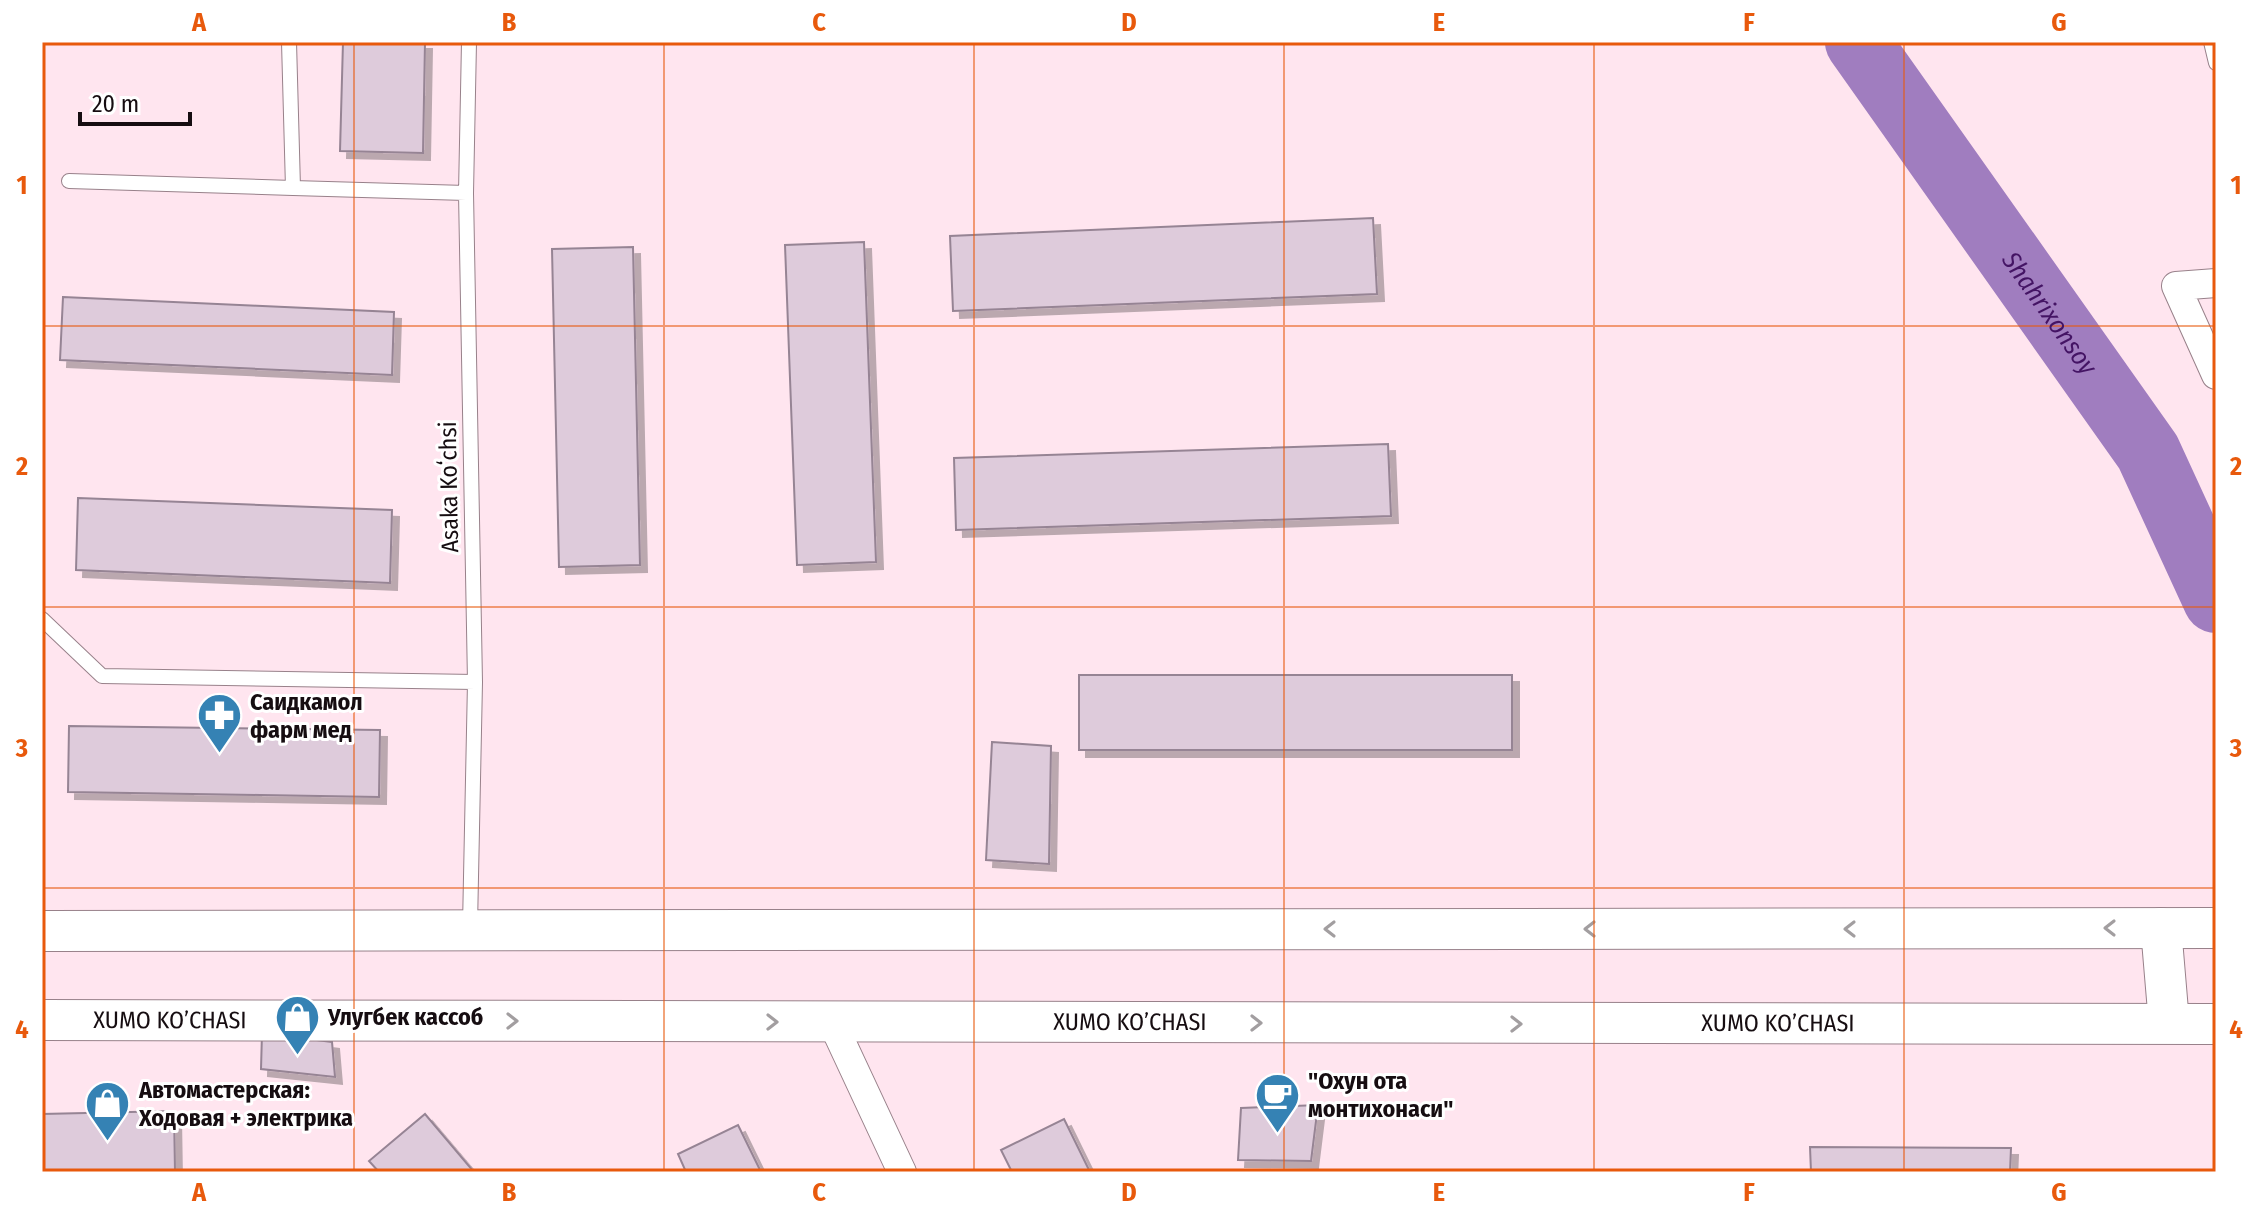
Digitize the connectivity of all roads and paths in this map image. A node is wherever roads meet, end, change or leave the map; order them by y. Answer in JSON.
{"nodes":[{"id":1,"x":289,"y":42,"type":"edge"},
{"id":2,"x":469,"y":42,"type":"edge"},
{"id":3,"x":2211,"y":42,"type":"edge"},
{"id":4,"x":2216,"y":63,"type":"edge"},
{"id":5,"x":69,"y":181,"type":"dead end"},
{"id":6,"x":293,"y":188,"type":"junction"},
{"id":7,"x":466,"y":193,"type":"junction"},
{"id":8,"x":2216,"y":283,"type":"edge"},
{"id":9,"x":2216,"y":375,"type":"edge"},
{"id":10,"x":42,"y":619,"type":"edge"},
{"id":11,"x":475,"y":682,"type":"junction"},
{"id":12,"x":2161,"y":928,"type":"junction"},
{"id":13,"x":2216,"y":928,"type":"edge"},
{"id":14,"x":470,"y":930,"type":"junction"},
{"id":15,"x":42,"y":931,"type":"edge"},
{"id":16,"x":42,"y":1020,"type":"edge"},
{"id":17,"x":832,"y":1022,"type":"junction"},
{"id":18,"x":2169,"y":1023,"type":"junction"},
{"id":19,"x":2216,"y":1024,"type":"edge"},
{"id":20,"x":902,"y":1172,"type":"edge"}],
"edges":[{"from":1,"to":6,"type":"lane"},
{"from":2,"to":7,"type":"lane","name":"Asaka Koʻchsi"},
{"from":3,"to":4,"type":"lane"},
{"from":5,"to":6,"type":"lane"},
{"from":6,"to":7,"type":"lane"},
{"from":7,"to":11,"type":"lane","name":"Asaka Koʻchsi"},
{"from":8,"to":9,"type":"street"},
{"from":10,"to":11,"type":"lane"},
{"from":11,"to":14,"type":"lane","name":"Asaka Koʻchsi"},
{"from":12,"to":13,"type":"main road"},
{"from":12,"to":14,"type":"main road","one_way":true},
{"from":12,"to":18,"type":"main road"},
{"from":14,"to":15,"type":"main road"},
{"from":16,"to":17,"type":"main road","name":"XUMO KO’CHASI","one_way":true},
{"from":17,"to":18,"type":"main road","name":"XUMO KO’CHASI","one_way":true},
{"from":17,"to":20,"type":"street"},
{"from":18,"to":19,"type":"main road","name":"XUMO KO’CHASI"}]}
